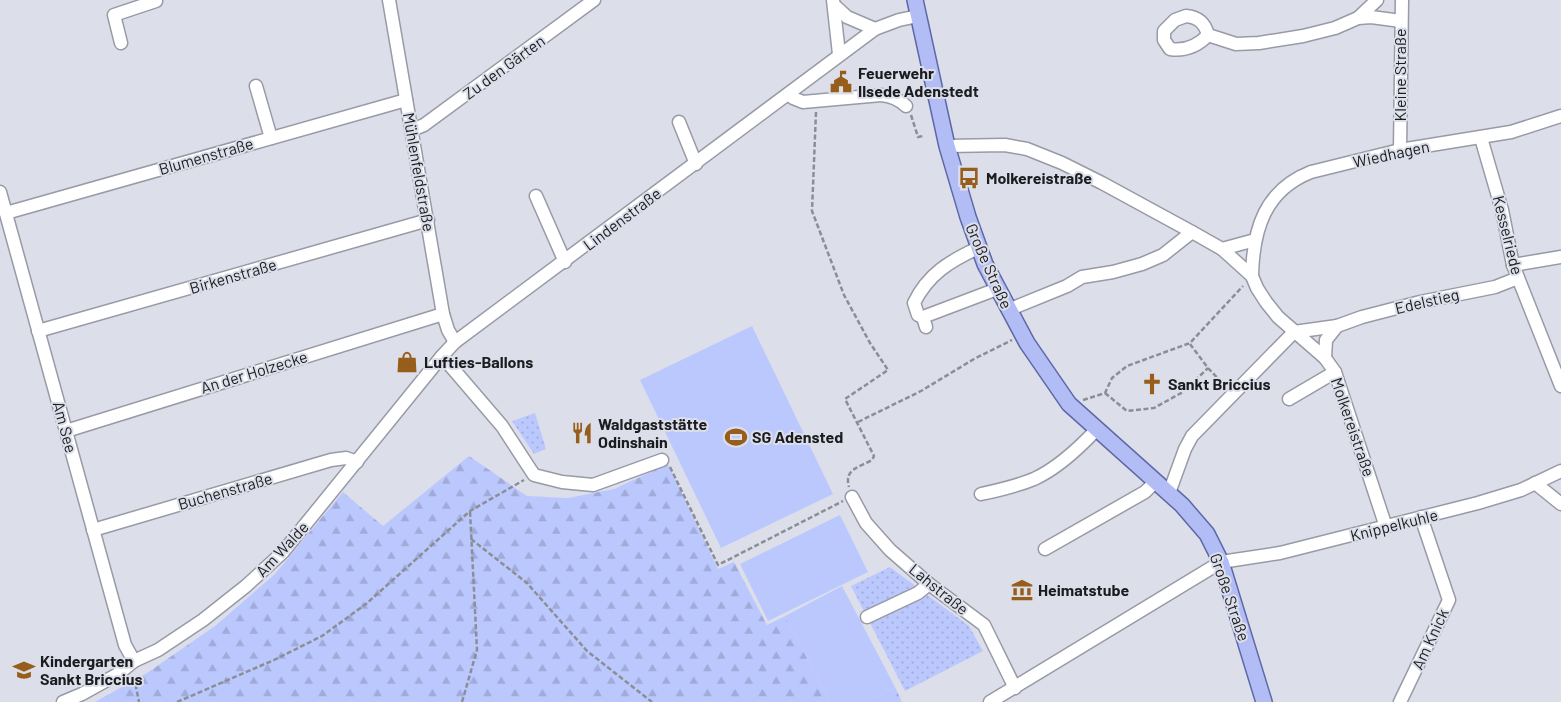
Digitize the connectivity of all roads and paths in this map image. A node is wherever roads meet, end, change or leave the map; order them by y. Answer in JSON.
{"nodes":[{"id":1,"x":156,"y":0,"type":"edge"},
{"id":2,"x":389,"y":0,"type":"edge"},
{"id":3,"x":594,"y":0,"type":"edge"},
{"id":4,"x":915,"y":0,"type":"edge"},
{"id":5,"x":1377,"y":0,"type":"edge"},
{"id":6,"x":1402,"y":0,"type":"edge"},
{"id":7,"x":833,"y":2,"type":"edge"},
{"id":8,"x":918,"y":16,"type":"junction"},
{"id":9,"x":1358,"y":18,"type":"junction"},
{"id":10,"x":1401,"y":21,"type":"junction"},
{"id":11,"x":875,"y":29,"type":"junction"},
{"id":12,"x":1208,"y":35,"type":"dead end"},
{"id":13,"x":121,"y":43,"type":"dead end"},
{"id":14,"x":839,"y":54,"type":"junction"},
{"id":15,"x":805,"y":82,"type":"junction"},
{"id":16,"x":256,"y":86,"type":"dead end"},
{"id":17,"x":789,"y":94,"type":"junction"},
{"id":18,"x":406,"y":100,"type":"junction"},
{"id":19,"x":814,"y":101,"type":"junction"},
{"id":20,"x":906,"y":106,"type":"joint"},
{"id":21,"x":1561,"y":116,"type":"edge"},
{"id":22,"x":680,"y":122,"type":"dead end"},
{"id":23,"x":412,"y":130,"type":"junction"},
{"id":24,"x":923,"y":136,"type":"dead end"},
{"id":25,"x":271,"y":138,"type":"junction"},
{"id":26,"x":1481,"y":138,"type":"junction"},
{"id":27,"x":948,"y":146,"type":"junction"},
{"id":28,"x":1400,"y":150,"type":"junction"},
{"id":29,"x":696,"y":164,"type":"junction"},
{"id":30,"x":0,"y":192,"type":"edge"},
{"id":31,"x":536,"y":196,"type":"dead end"},
{"id":32,"x":6,"y":213,"type":"junction"},
{"id":33,"x":428,"y":220,"type":"junction"},
{"id":34,"x":1192,"y":232,"type":"junction"},
{"id":35,"x":1255,"y":240,"type":"junction"},
{"id":36,"x":978,"y":248,"type":"junction"},
{"id":37,"x":1222,"y":250,"type":"junction"},
{"id":38,"x":1561,"y":257,"type":"edge"},
{"id":39,"x":565,"y":262,"type":"junction"},
{"id":40,"x":1513,"y":265,"type":"junction"},
{"id":41,"x":1252,"y":276,"type":"junction"},
{"id":42,"x":1518,"y":278,"type":"junction"},
{"id":43,"x":997,"y":289,"type":"junction"},
{"id":44,"x":1008,"y":310,"type":"junction"},
{"id":45,"x":443,"y":314,"type":"junction"},
{"id":46,"x":1337,"y":326,"type":"junction"},
{"id":47,"x":38,"y":332,"type":"junction"},
{"id":48,"x":1294,"y":332,"type":"junction"},
{"id":49,"x":1022,"y":335,"type":"junction"},
{"id":50,"x":455,"y":342,"type":"junction"},
{"id":51,"x":1190,"y":343,"type":"junction"},
{"id":52,"x":442,"y":356,"type":"junction"},
{"id":53,"x":1325,"y":358,"type":"junction"},
{"id":54,"x":1208,"y":368,"type":"junction"},
{"id":55,"x":1335,"y":372,"type":"junction"},
{"id":56,"x":1561,"y":386,"type":"edge"},
{"id":57,"x":1106,"y":393,"type":"junction"},
{"id":58,"x":1233,"y":394,"type":"junction"},
{"id":59,"x":1289,"y":399,"type":"dead end"},
{"id":60,"x":1069,"y":404,"type":"junction"},
{"id":61,"x":858,"y":422,"type":"junction"},
{"id":62,"x":66,"y":430,"type":"junction"},
{"id":63,"x":1096,"y":430,"type":"junction"},
{"id":64,"x":662,"y":460,"type":"joint"},
{"id":65,"x":357,"y":462,"type":"junction"},
{"id":66,"x":1561,"y":471,"type":"edge"},
{"id":67,"x":534,"y":475,"type":"junction"},
{"id":68,"x":1156,"y":481,"type":"junction"},
{"id":69,"x":1535,"y":483,"type":"junction"},
{"id":70,"x":1169,"y":493,"type":"junction"},
{"id":71,"x":981,"y":494,"type":"dead end"},
{"id":72,"x":852,"y":497,"type":"junction"},
{"id":73,"x":1561,"y":504,"type":"edge"},
{"id":74,"x":470,"y":511,"type":"junction"},
{"id":75,"x":1421,"y":517,"type":"junction"},
{"id":76,"x":1386,"y":527,"type":"junction"},
{"id":77,"x":93,"y":530,"type":"junction"},
{"id":78,"x":471,"y":539,"type":"junction"},
{"id":79,"x":1045,"y":549,"type":"dead end"},
{"id":80,"x":1221,"y":562,"type":"junction"},
{"id":81,"x":930,"y":584,"type":"junction"},
{"id":82,"x":867,"y":617,"type":"dead end"},
{"id":83,"x":134,"y":661,"type":"junction"},
{"id":84,"x":1015,"y":688,"type":"junction"},
{"id":85,"x":62,"y":702,"type":"edge"},
{"id":86,"x":139,"y":702,"type":"edge"},
{"id":87,"x":177,"y":702,"type":"edge"},
{"id":88,"x":462,"y":702,"type":"edge"},
{"id":89,"x":652,"y":702,"type":"edge"},
{"id":90,"x":990,"y":702,"type":"edge"},
{"id":91,"x":1264,"y":702,"type":"edge"},
{"id":92,"x":1400,"y":702,"type":"edge"}],
"edges":[{"from":1,"to":13,"type":"street"},
{"from":2,"to":18,"type":"street","name":"Mühlenfeldstraße"},
{"from":3,"to":23,"type":"street","name":"Zu den Gärten"},
{"from":4,"to":8,"type":"main road","name":"Große Straße"},
{"from":5,"to":9,"type":"street"},
{"from":6,"to":10,"type":"street","name":"Kleine Straße"},
{"from":7,"to":11,"type":"street"},
{"from":7,"to":14,"type":"street"},
{"from":8,"to":11,"type":"street","name":"Lindenstraße"},
{"from":8,"to":27,"type":"main road","name":"Große Straße"},
{"from":9,"to":10,"type":"street"},
{"from":9,"to":12,"type":"street"},
{"from":10,"to":28,"type":"street","name":"Kleine Straße"},
{"from":11,"to":14,"type":"street","name":"Lindenstraße"},
{"from":14,"to":15,"type":"street","name":"Lindenstraße"},
{"from":15,"to":17,"type":"street","name":"Lindenstraße"},
{"from":15,"to":19,"type":"street"},
{"from":16,"to":25,"type":"street"},
{"from":17,"to":19,"type":"street"},
{"from":17,"to":29,"type":"street","name":"Lindenstraße"},
{"from":18,"to":23,"type":"street","name":"Mühlenfeldstraße"},
{"from":18,"to":25,"type":"street","name":"Blumenstraße"},
{"from":19,"to":20,"type":"street"},
{"from":19,"to":61,"type":"path"},
{"from":20,"to":24,"type":"path"},
{"from":21,"to":26,"type":"street","name":"Wiedhagen"},
{"from":22,"to":29,"type":"street"},
{"from":23,"to":33,"type":"street","name":"Mühlenfeldstraße"},
{"from":25,"to":32,"type":"street","name":"Blumenstraße"},
{"from":26,"to":28,"type":"street","name":"Wiedhagen"},
{"from":26,"to":40,"type":"street","name":"Kesselriede"},
{"from":27,"to":34,"type":"street","name":"Molkereistraße"},
{"from":27,"to":36,"type":"main road","name":"Große Straße"},
{"from":28,"to":35,"type":"street","name":"Wiedhagen"},
{"from":29,"to":39,"type":"street","name":"Lindenstraße"},
{"from":30,"to":32,"type":"street","name":"Am See"},
{"from":31,"to":39,"type":"street"},
{"from":32,"to":47,"type":"street","name":"Am See"},
{"from":33,"to":45,"type":"street","name":"Mühlenfeldstraße"},
{"from":33,"to":47,"type":"street","name":"Birkenstraße"},
{"from":34,"to":37,"type":"street","name":"Molkereistraße"},
{"from":34,"to":44,"type":"street"},
{"from":35,"to":37,"type":"street"},
{"from":35,"to":41,"type":"street","name":"Wiedhagen"},
{"from":36,"to":43,"type":"main road","name":"Große Straße"},
{"from":36,"to":43,"type":"street"},
{"from":37,"to":41,"type":"street","name":"Molkereistraße"},
{"from":38,"to":40,"type":"street"},
{"from":39,"to":50,"type":"street","name":"Lindenstraße"},
{"from":40,"to":42,"type":"street","name":"Kesselriede"},
{"from":41,"to":48,"type":"street","name":"Molkereistraße"},
{"from":41,"to":51,"type":"path"},
{"from":42,"to":46,"type":"street","name":"Edelstieg"},
{"from":42,"to":56,"type":"street","name":"Kesselriede"},
{"from":43,"to":44,"type":"main road","name":"Große Straße"},
{"from":44,"to":49,"type":"main road","name":"Große Straße"},
{"from":45,"to":50,"type":"street","name":"Mühlenfeldstraße"},
{"from":45,"to":62,"type":"street","name":"An der Holzecke"},
{"from":46,"to":48,"type":"street","name":"Edelstieg"},
{"from":46,"to":53,"type":"street"},
{"from":47,"to":62,"type":"street","name":"Am See"},
{"from":48,"to":53,"type":"street","name":"Molkereistraße"},
{"from":48,"to":58,"type":"street"},
{"from":49,"to":60,"type":"main road","name":"Große Straße"},
{"from":49,"to":61,"type":"path"},
{"from":50,"to":52,"type":"street","name":"Am Walde"},
{"from":51,"to":54,"type":"path"},
{"from":51,"to":57,"type":"path"},
{"from":52,"to":65,"type":"street","name":"Am Walde"},
{"from":52,"to":67,"type":"street"},
{"from":53,"to":55,"type":"street","name":"Molkereistraße"},
{"from":54,"to":57,"type":"path"},
{"from":54,"to":58,"type":"path"},
{"from":55,"to":59,"type":"street"},
{"from":55,"to":76,"type":"street","name":"Molkereistraße"},
{"from":57,"to":60,"type":"path"},
{"from":58,"to":70,"type":"street"},
{"from":60,"to":63,"type":"main road","name":"Große Straße"},
{"from":61,"to":72,"type":"path"},
{"from":62,"to":77,"type":"street","name":"Am See"},
{"from":63,"to":68,"type":"main road","name":"Große Straße"},
{"from":63,"to":71,"type":"street"},
{"from":64,"to":67,"type":"street"},
{"from":64,"to":72,"type":"path"},
{"from":65,"to":77,"type":"street","name":"Buchenstraße"},
{"from":65,"to":83,"type":"street","name":"Am Walde"},
{"from":66,"to":69,"type":"street","name":"Knippelkuhle"},
{"from":67,"to":74,"type":"path"},
{"from":68,"to":70,"type":"main road","name":"Große Straße"},
{"from":68,"to":79,"type":"street"},
{"from":69,"to":73,"type":"street"},
{"from":69,"to":75,"type":"street","name":"Knippelkuhle"},
{"from":70,"to":80,"type":"main road","name":"Große Straße"},
{"from":72,"to":81,"type":"street","name":"Lahstraße"},
{"from":74,"to":78,"type":"path"},
{"from":74,"to":87,"type":"path"},
{"from":75,"to":76,"type":"street","name":"Knippelkuhle"},
{"from":75,"to":92,"type":"street","name":"Am Knick"},
{"from":76,"to":80,"type":"street","name":"Knippelkuhle"},
{"from":77,"to":83,"type":"street","name":"Am See"},
{"from":78,"to":88,"type":"path"},
{"from":78,"to":89,"type":"path"},
{"from":80,"to":84,"type":"street"},
{"from":80,"to":91,"type":"main road","name":"Große Straße"},
{"from":81,"to":82,"type":"street"},
{"from":81,"to":84,"type":"street","name":"Lahstraße"},
{"from":83,"to":85,"type":"street","name":"Am Walde"},
{"from":83,"to":86,"type":"path"},
{"from":84,"to":90,"type":"street"}]}
